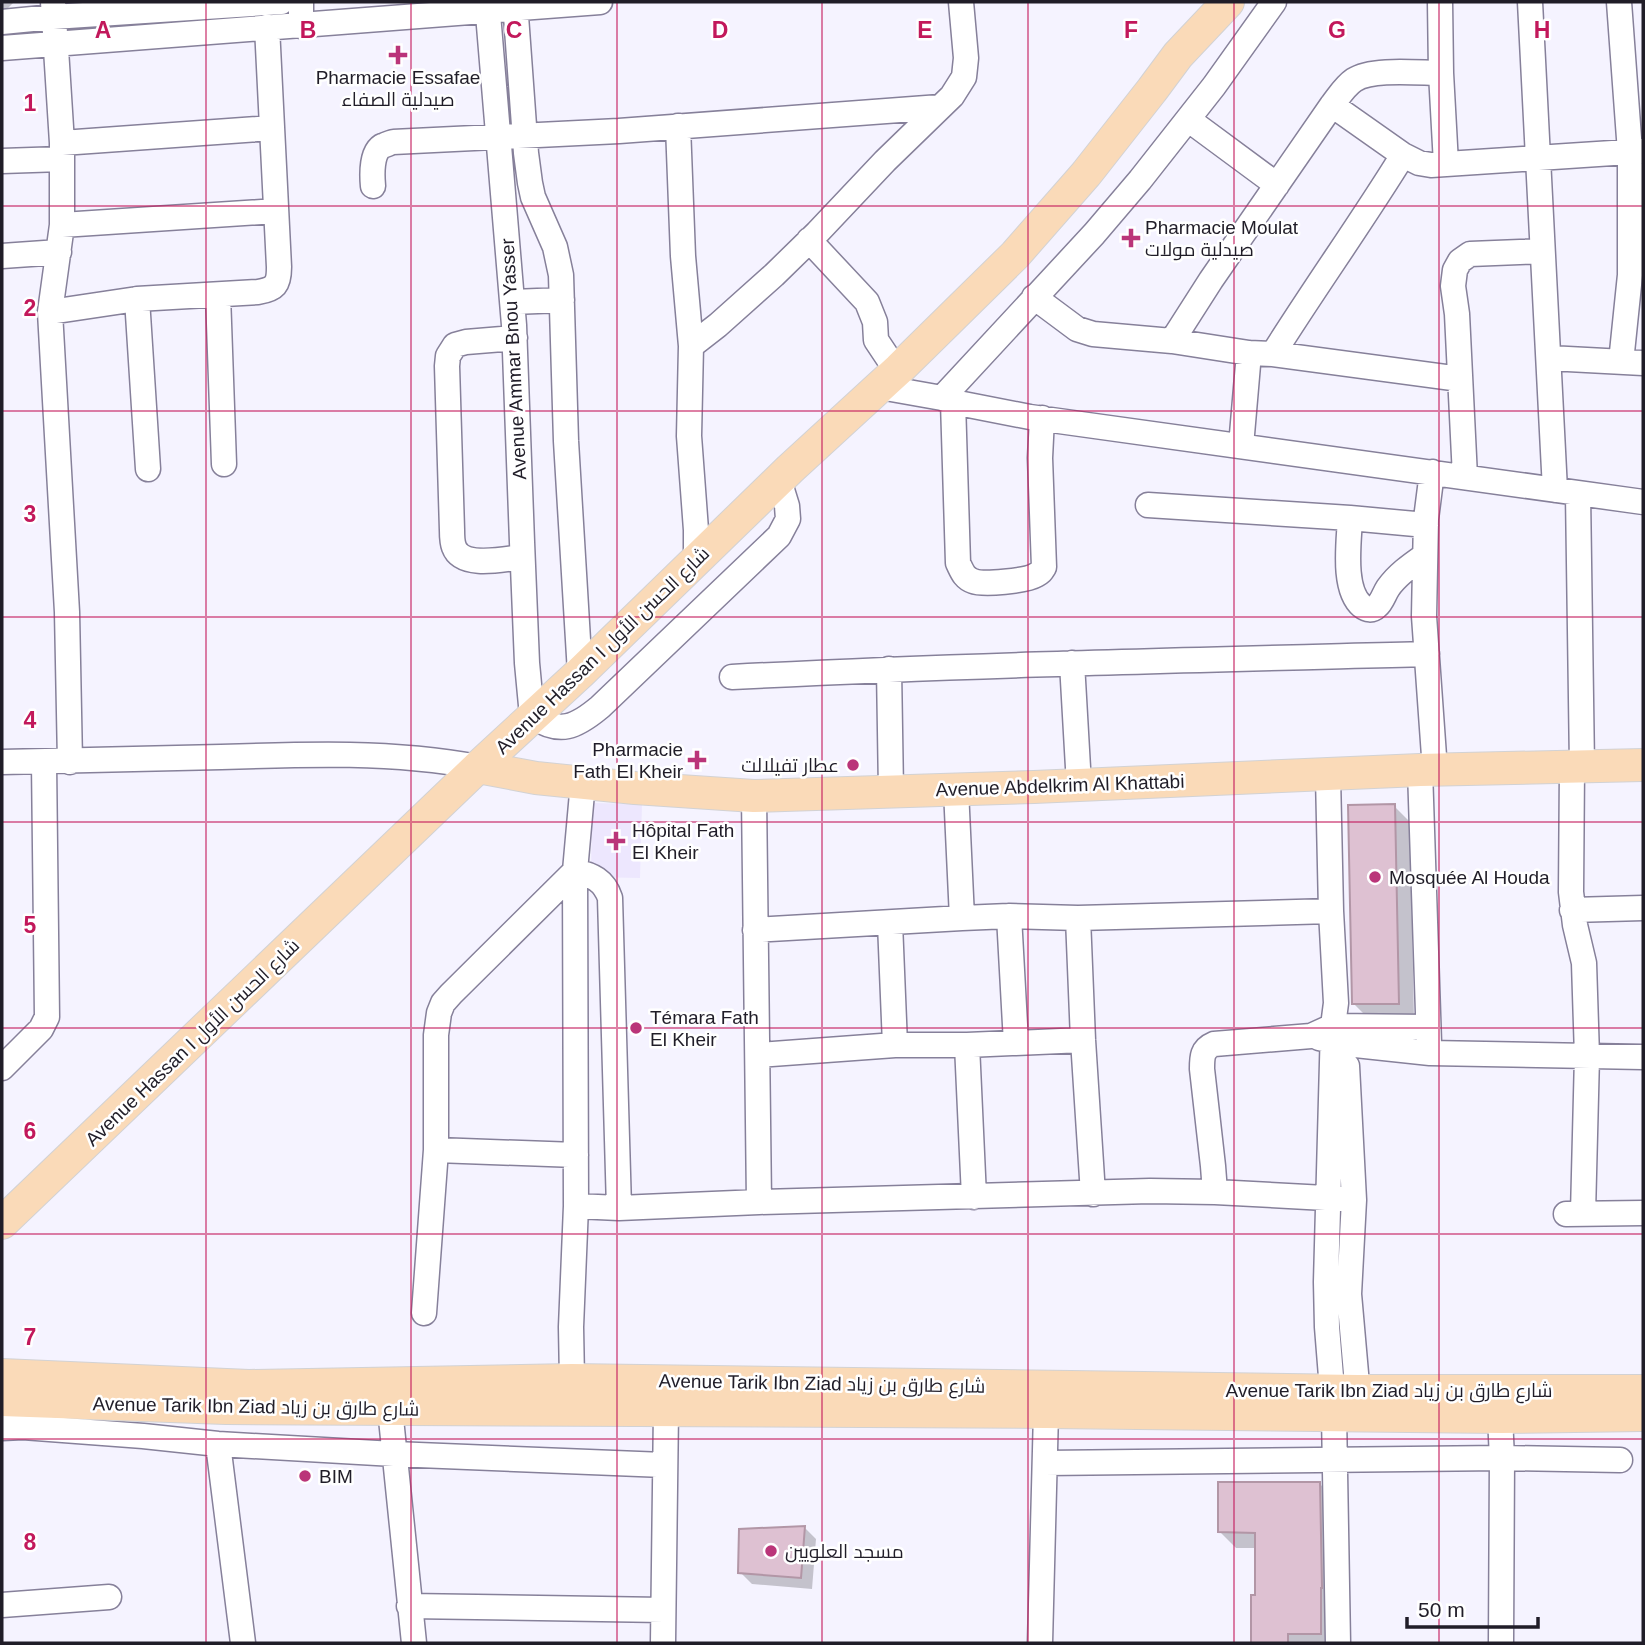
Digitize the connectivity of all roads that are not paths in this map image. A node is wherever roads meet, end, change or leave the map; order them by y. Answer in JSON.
{"nodes":[{"id":1,"x":281,"y":2,"type":"edge"},
{"id":2,"x":600,"y":2,"type":"edge"},
{"id":3,"x":961,"y":2,"type":"edge"},
{"id":4,"x":1203,"y":2,"type":"edge"},
{"id":5,"x":1228,"y":2,"type":"edge"},
{"id":6,"x":1274,"y":2,"type":"edge"},
{"id":7,"x":1440,"y":2,"type":"edge"},
{"id":8,"x":1530,"y":2,"type":"edge"},
{"id":9,"x":1619,"y":2,"type":"edge"},
{"id":10,"x":515,"y":5,"type":"edge"},
{"id":11,"x":487,"y":6,"type":"edge"},
{"id":12,"x":53,"y":9,"type":"edge"},
{"id":13,"x":377,"y":11,"type":"edge"},
{"id":14,"x":301,"y":14,"type":"edge"},
{"id":15,"x":2,"y":22,"type":"edge"},
{"id":16,"x":267,"y":27,"type":"junction"},
{"id":17,"x":55,"y":44,"type":"junction"},
{"id":18,"x":2,"y":48,"type":"edge"},
{"id":19,"x":1178,"y":55,"type":"junction"},
{"id":20,"x":1634,"y":66,"type":"edge"},
{"id":21,"x":1441,"y":73,"type":"junction"},
{"id":22,"x":1332,"y":105,"type":"junction"},
{"id":23,"x":940,"y":107,"type":"junction"},
{"id":24,"x":1189,"y":121,"type":"junction"},
{"id":25,"x":678,"y":126,"type":"junction"},
{"id":26,"x":272,"y":128,"type":"junction"},
{"id":27,"x":525,"y":134,"type":"junction"},
{"id":28,"x":499,"y":136,"type":"junction"},
{"id":29,"x":62,"y":151,"type":"junction"},
{"id":30,"x":1637,"y":152,"type":"edge"},
{"id":31,"x":1403,"y":155,"type":"junction"},
{"id":32,"x":1539,"y":159,"type":"junction"},
{"id":33,"x":2,"y":161,"type":"edge"},
{"id":34,"x":1446,"y":164,"type":"junction"},
{"id":35,"x":1277,"y":185,"type":"junction"},
{"id":36,"x":373,"y":186,"type":"dead end"},
{"id":37,"x":276,"y":211,"type":"junction"},
{"id":38,"x":62,"y":225,"type":"junction"},
{"id":39,"x":507,"y":232,"type":"junction"},
{"id":40,"x":550,"y":234,"type":"junction"},
{"id":41,"x":809,"y":240,"type":"junction"},
{"id":42,"x":1542,"y":251,"type":"junction"},
{"id":43,"x":59,"y":252,"type":"junction"},
{"id":44,"x":2,"y":256,"type":"edge"},
{"id":45,"x":1637,"y":275,"type":"edge"},
{"id":46,"x":218,"y":295,"type":"junction"},
{"id":47,"x":1034,"y":298,"type":"junction"},
{"id":48,"x":137,"y":299,"type":"junction"},
{"id":49,"x":562,"y":300,"type":"junction"},
{"id":50,"x":513,"y":302,"type":"junction"},
{"id":51,"x":50,"y":312,"type":"junction"},
{"id":52,"x":515,"y":338,"type":"junction"},
{"id":53,"x":1172,"y":341,"type":"junction"},
{"id":54,"x":691,"y":346,"type":"junction"},
{"id":55,"x":1261,"y":354,"type":"junction"},
{"id":56,"x":1549,"y":358,"type":"junction"},
{"id":57,"x":1632,"y":362,"type":"edge"},
{"id":58,"x":890,"y":378,"type":"junction"},
{"id":59,"x":1460,"y":379,"type":"junction"},
{"id":60,"x":948,"y":400,"type":"junction"},
{"id":61,"x":1042,"y":418,"type":"junction"},
{"id":62,"x":1241,"y":446,"type":"junction"},
{"id":63,"x":224,"y":464,"type":"dead end"},
{"id":64,"x":148,"y":468,"type":"dead end"},
{"id":65,"x":1432,"y":472,"type":"junction"},
{"id":66,"x":1465,"y":477,"type":"junction"},
{"id":67,"x":779,"y":480,"type":"junction"},
{"id":68,"x":1566,"y":492,"type":"junction"},
{"id":69,"x":1643,"y":502,"type":"edge"},
{"id":70,"x":1148,"y":505,"type":"dead end"},
{"id":71,"x":1350,"y":518,"type":"junction"},
{"id":72,"x":1426,"y":525,"type":"junction"},
{"id":73,"x":1424,"y":556,"type":"junction"},
{"id":74,"x":522,"y":557,"type":"junction"},
{"id":75,"x":685,"y":570,"type":"junction"},
{"id":76,"x":701,"y":609,"type":"junction"},
{"id":77,"x":1427,"y":654,"type":"junction"},
{"id":78,"x":1072,"y":663,"type":"junction"},
{"id":79,"x":889,"y":669,"type":"junction"},
{"id":80,"x":580,"y":673,"type":"junction"},
{"id":81,"x":732,"y":677,"type":"dead end"},
{"id":82,"x":532,"y":716,"type":"junction"},
{"id":83,"x":2,"y":762,"type":"edge"},
{"id":84,"x":44,"y":762,"type":"junction"},
{"id":85,"x":70,"y":762,"type":"junction"},
{"id":86,"x":1643,"y":765,"type":"edge"},
{"id":87,"x":1577,"y":766,"type":"junction"},
{"id":88,"x":478,"y":767,"type":"junction"},
{"id":89,"x":1428,"y":770,"type":"junction"},
{"id":90,"x":1328,"y":776,"type":"junction"},
{"id":91,"x":583,"y":782,"type":"junction"},
{"id":92,"x":1079,"y":785,"type":"junction"},
{"id":93,"x":891,"y":790,"type":"junction"},
{"id":94,"x":956,"y":790,"type":"junction"},
{"id":95,"x":754,"y":796,"type":"junction"},
{"id":96,"x":575,"y":871,"type":"junction"},
{"id":97,"x":1643,"y":908,"type":"edge"},
{"id":98,"x":1572,"y":910,"type":"junction"},
{"id":99,"x":1331,"y":911,"type":"junction"},
{"id":100,"x":1009,"y":916,"type":"junction"},
{"id":101,"x":962,"y":918,"type":"junction"},
{"id":102,"x":1078,"y":918,"type":"junction"},
{"id":103,"x":890,"y":923,"type":"junction"},
{"id":104,"x":755,"y":930,"type":"junction"},
{"id":105,"x":1428,"y":1027,"type":"junction"},
{"id":106,"x":1334,"y":1029,"type":"junction"},
{"id":107,"x":1083,"y":1040,"type":"junction"},
{"id":108,"x":1017,"y":1043,"type":"junction"},
{"id":109,"x":895,"y":1045,"type":"junction"},
{"id":110,"x":967,"y":1045,"type":"junction"},
{"id":111,"x":576,"y":1053,"type":"junction"},
{"id":112,"x":616,"y":1053,"type":"junction"},
{"id":113,"x":1430,"y":1053,"type":"junction"},
{"id":114,"x":758,"y":1055,"type":"junction"},
{"id":115,"x":1587,"y":1056,"type":"junction"},
{"id":116,"x":1643,"y":1057,"type":"edge"},
{"id":117,"x":2,"y":1068,"type":"edge"},
{"id":118,"x":436,"y":1150,"type":"junction"},
{"id":119,"x":576,"y":1155,"type":"junction"},
{"id":120,"x":1215,"y":1192,"type":"junction"},
{"id":121,"x":1093,"y":1194,"type":"junction"},
{"id":122,"x":974,"y":1197,"type":"junction"},
{"id":123,"x":1342,"y":1199,"type":"junction"},
{"id":124,"x":759,"y":1202,"type":"junction"},
{"id":125,"x":576,"y":1206,"type":"junction"},
{"id":126,"x":620,"y":1208,"type":"junction"},
{"id":127,"x":1643,"y":1213,"type":"edge"},
{"id":128,"x":2,"y":1223,"type":"edge"},
{"id":129,"x":424,"y":1313,"type":"dead end"},
{"id":130,"x":2,"y":1375,"type":"edge"},
{"id":131,"x":572,"y":1380,"type":"junction"},
{"id":132,"x":1643,"y":1391,"type":"edge"},
{"id":133,"x":2,"y":1400,"type":"edge"},
{"id":134,"x":1346,"y":1402,"type":"junction"},
{"id":135,"x":390,"y":1409,"type":"junction"},
{"id":136,"x":666,"y":1410,"type":"junction"},
{"id":137,"x":1046,"y":1412,"type":"junction"},
{"id":138,"x":1643,"y":1415,"type":"edge"},
{"id":139,"x":1500,"y":1417,"type":"junction"},
{"id":140,"x":2,"y":1428,"type":"edge"},
{"id":141,"x":218,"y":1444,"type":"junction"},
{"id":142,"x":394,"y":1454,"type":"junction"},
{"id":143,"x":1502,"y":1458,"type":"junction"},
{"id":144,"x":1335,"y":1460,"type":"junction"},
{"id":145,"x":1620,"y":1460,"type":"dead end"},
{"id":146,"x":1045,"y":1463,"type":"junction"},
{"id":147,"x":664,"y":1465,"type":"junction"},
{"id":148,"x":108,"y":1597,"type":"dead end"},
{"id":149,"x":2,"y":1605,"type":"edge"},
{"id":150,"x":409,"y":1606,"type":"junction"},
{"id":151,"x":663,"y":1611,"type":"junction"},
{"id":152,"x":243,"y":1643,"type":"edge"},
{"id":153,"x":414,"y":1643,"type":"edge"},
{"id":154,"x":663,"y":1643,"type":"edge"},
{"id":155,"x":1040,"y":1643,"type":"edge"},
{"id":156,"x":1338,"y":1643,"type":"edge"},
{"id":157,"x":1501,"y":1643,"type":"edge"}],
"edges":[{"from":1,"to":12,"type":"street"},
{"from":2,"to":10,"type":"street"},
{"from":3,"to":23,"type":"street"},
{"from":4,"to":19,"type":"main road","name":"Avenue Hassan I شارع الحسن الأول"},
{"from":5,"to":19,"type":"main road","name":"Avenue Hassan I شارع الحسن الأول"},
{"from":6,"to":24,"type":"street"},
{"from":7,"to":21,"type":"street"},
{"from":8,"to":32,"type":"street"},
{"from":9,"to":20,"type":"street"},
{"from":10,"to":11,"type":"street"},
{"from":10,"to":27,"type":"street"},
{"from":11,"to":13,"type":"street"},
{"from":11,"to":28,"type":"street","name":"Avenue Ammar Bnou Yasser"},
{"from":12,"to":15,"type":"street"},
{"from":12,"to":17,"type":"street"},
{"from":13,"to":14,"type":"street"},
{"from":14,"to":16,"type":"street"},
{"from":16,"to":17,"type":"street"},
{"from":16,"to":26,"type":"street"},
{"from":17,"to":18,"type":"street"},
{"from":17,"to":29,"type":"street"},
{"from":19,"to":58,"type":"main road","name":"Avenue Hassan I شارع الحسن الأول"},
{"from":20,"to":30,"type":"street"},
{"from":21,"to":22,"type":"street"},
{"from":21,"to":34,"type":"street"},
{"from":22,"to":31,"type":"street"},
{"from":22,"to":35,"type":"street"},
{"from":23,"to":25,"type":"street"},
{"from":23,"to":41,"type":"street"},
{"from":24,"to":35,"type":"street"},
{"from":24,"to":47,"type":"street"},
{"from":25,"to":27,"type":"street"},
{"from":25,"to":54,"type":"street"},
{"from":26,"to":29,"type":"street"},
{"from":26,"to":37,"type":"street"},
{"from":27,"to":28,"type":"street"},
{"from":27,"to":40,"type":"street"},
{"from":28,"to":36,"type":"street"},
{"from":28,"to":39,"type":"street","name":"Avenue Ammar Bnou Yasser"},
{"from":29,"to":33,"type":"street"},
{"from":29,"to":38,"type":"street"},
{"from":30,"to":32,"type":"street"},
{"from":30,"to":45,"type":"street"},
{"from":31,"to":34,"type":"street"},
{"from":31,"to":55,"type":"street"},
{"from":32,"to":34,"type":"street"},
{"from":32,"to":42,"type":"street"},
{"from":35,"to":53,"type":"street"},
{"from":37,"to":38,"type":"street"},
{"from":37,"to":46,"type":"street"},
{"from":38,"to":43,"type":"street"},
{"from":39,"to":40,"type":"street"},
{"from":39,"to":50,"type":"street","name":"Avenue Ammar Bnou Yasser"},
{"from":40,"to":49,"type":"street"},
{"from":41,"to":54,"type":"street"},
{"from":41,"to":58,"type":"street"},
{"from":42,"to":56,"type":"street"},
{"from":42,"to":59,"type":"street"},
{"from":43,"to":44,"type":"street"},
{"from":43,"to":51,"type":"street"},
{"from":45,"to":57,"type":"street"},
{"from":46,"to":48,"type":"street"},
{"from":46,"to":63,"type":"street"},
{"from":47,"to":53,"type":"street"},
{"from":47,"to":60,"type":"street"},
{"from":48,"to":51,"type":"street"},
{"from":48,"to":64,"type":"street"},
{"from":49,"to":50,"type":"street"},
{"from":49,"to":80,"type":"street"},
{"from":50,"to":52,"type":"street","name":"Avenue Ammar Bnou Yasser"},
{"from":51,"to":85,"type":"street"},
{"from":52,"to":74,"type":"street","name":"Avenue Ammar Bnou Yasser"},
{"from":52,"to":74,"type":"street"},
{"from":53,"to":55,"type":"street"},
{"from":54,"to":75,"type":"street"},
{"from":55,"to":59,"type":"street"},
{"from":55,"to":62,"type":"street"},
{"from":56,"to":57,"type":"street"},
{"from":56,"to":68,"type":"street"},
{"from":58,"to":60,"type":"street"},
{"from":58,"to":67,"type":"main road","name":"Avenue Hassan I شارع الحسن الأول"},
{"from":59,"to":66,"type":"street"},
{"from":60,"to":61,"type":"street"},
{"from":60,"to":61,"type":"street"},
{"from":61,"to":62,"type":"street"},
{"from":62,"to":65,"type":"street"},
{"from":65,"to":66,"type":"street"},
{"from":65,"to":72,"type":"street"},
{"from":66,"to":68,"type":"street"},
{"from":67,"to":75,"type":"main road","name":"Avenue Hassan I شارع الحسن الأول"},
{"from":67,"to":76,"type":"street"},
{"from":68,"to":69,"type":"street"},
{"from":68,"to":87,"type":"street"},
{"from":70,"to":71,"type":"street"},
{"from":71,"to":72,"type":"street"},
{"from":71,"to":73,"type":"street"},
{"from":72,"to":73,"type":"street"},
{"from":73,"to":77,"type":"street"},
{"from":74,"to":82,"type":"street","name":"Avenue Ammar Bnou Yasser"},
{"from":75,"to":76,"type":"street"},
{"from":75,"to":80,"type":"main road","name":"Avenue Hassan I شارع الحسن الأول"},
{"from":76,"to":82,"type":"street"},
{"from":77,"to":78,"type":"street"},
{"from":77,"to":89,"type":"street"},
{"from":78,"to":79,"type":"street"},
{"from":78,"to":92,"type":"street"},
{"from":79,"to":81,"type":"street"},
{"from":79,"to":93,"type":"street"},
{"from":80,"to":82,"type":"main road","name":"Avenue Hassan I شارع الحسن الأول"},
{"from":82,"to":88,"type":"main road","name":"Avenue Hassan I شارع الحسن الأول"},
{"from":83,"to":84,"type":"street"},
{"from":84,"to":85,"type":"street"},
{"from":84,"to":117,"type":"street"},
{"from":85,"to":88,"type":"street"},
{"from":86,"to":87,"type":"main road","name":"Avenue Abdelkrim Al Khattabi"},
{"from":87,"to":89,"type":"main road","name":"Avenue Abdelkrim Al Khattabi"},
{"from":87,"to":98,"type":"street"},
{"from":88,"to":91,"type":"main road","name":"Avenue Abdelkrim Al Khattabi"},
{"from":88,"to":128,"type":"main road","name":"Avenue Hassan I شارع الحسن الأول"},
{"from":89,"to":90,"type":"main road","name":"Avenue Abdelkrim Al Khattabi"},
{"from":89,"to":105,"type":"street"},
{"from":90,"to":92,"type":"main road","name":"Avenue Abdelkrim Al Khattabi"},
{"from":90,"to":99,"type":"street"},
{"from":91,"to":95,"type":"main road","name":"Avenue Abdelkrim Al Khattabi"},
{"from":91,"to":96,"type":"street"},
{"from":92,"to":94,"type":"main road","name":"Avenue Abdelkrim Al Khattabi"},
{"from":93,"to":94,"type":"main road","name":"Avenue Abdelkrim Al Khattabi"},
{"from":93,"to":95,"type":"main road","name":"Avenue Abdelkrim Al Khattabi"},
{"from":94,"to":101,"type":"street"},
{"from":95,"to":104,"type":"street"},
{"from":96,"to":111,"type":"street"},
{"from":96,"to":112,"type":"street"},
{"from":96,"to":118,"type":"street"},
{"from":97,"to":98,"type":"street"},
{"from":98,"to":115,"type":"street"},
{"from":99,"to":102,"type":"street"},
{"from":99,"to":106,"type":"street"},
{"from":100,"to":101,"type":"street"},
{"from":100,"to":102,"type":"street"},
{"from":100,"to":108,"type":"street"},
{"from":101,"to":103,"type":"street"},
{"from":102,"to":107,"type":"street"},
{"from":103,"to":104,"type":"street"},
{"from":103,"to":109,"type":"street"},
{"from":104,"to":114,"type":"street"},
{"from":105,"to":106,"type":"street"},
{"from":105,"to":113,"type":"street"},
{"from":106,"to":113,"type":"street"},
{"from":106,"to":120,"type":"street"},
{"from":106,"to":123,"type":"street"},
{"from":107,"to":108,"type":"street"},
{"from":107,"to":121,"type":"street"},
{"from":108,"to":110,"type":"street"},
{"from":109,"to":110,"type":"street"},
{"from":109,"to":114,"type":"street"},
{"from":110,"to":122,"type":"street"},
{"from":111,"to":112,"type":"street"},
{"from":111,"to":119,"type":"street"},
{"from":112,"to":126,"type":"street"},
{"from":113,"to":115,"type":"street"},
{"from":114,"to":124,"type":"street"},
{"from":115,"to":116,"type":"street"},
{"from":115,"to":127,"type":"street"},
{"from":118,"to":119,"type":"street"},
{"from":118,"to":129,"type":"street"},
{"from":119,"to":125,"type":"street"},
{"from":120,"to":121,"type":"street"},
{"from":120,"to":123,"type":"street"},
{"from":121,"to":122,"type":"street"},
{"from":122,"to":124,"type":"street"},
{"from":123,"to":134,"type":"street"},
{"from":124,"to":126,"type":"street"},
{"from":125,"to":126,"type":"street"},
{"from":125,"to":131,"type":"street"},
{"from":130,"to":131,"type":"main road","name":"Avenue Tarik Ibn Ziad شارع طارق بن زياد"},
{"from":131,"to":134,"type":"main road","name":"Avenue Tarik Ibn Ziad شارع طارق بن زياد"},
{"from":132,"to":134,"type":"main road","name":"Avenue Tarik Ibn Ziad شارع طارق بن زياد"},
{"from":133,"to":135,"type":"main road","name":"Avenue Tarik Ibn Ziad شارع طارق بن زياد"},
{"from":134,"to":137,"type":"main road","name":"Avenue Tarik Ibn Ziad شارع طارق بن زياد"},
{"from":134,"to":139,"type":"main road","name":"Avenue Tarik Ibn Ziad شارع طارق بن زياد"},
{"from":134,"to":144,"type":"street"},
{"from":135,"to":136,"type":"main road","name":"Avenue Tarik Ibn Ziad شارع طارق بن زياد"},
{"from":135,"to":142,"type":"street"},
{"from":136,"to":137,"type":"main road","name":"Avenue Tarik Ibn Ziad شارع طارق بن زياد"},
{"from":136,"to":147,"type":"street"},
{"from":137,"to":146,"type":"street"},
{"from":138,"to":139,"type":"main road","name":"Avenue Tarik Ibn Ziad شارع طارق بن زياد"},
{"from":139,"to":143,"type":"street"},
{"from":140,"to":141,"type":"street"},
{"from":141,"to":142,"type":"street"},
{"from":141,"to":152,"type":"street"},
{"from":142,"to":147,"type":"street"},
{"from":142,"to":150,"type":"street"},
{"from":143,"to":144,"type":"street"},
{"from":143,"to":145,"type":"street"},
{"from":143,"to":157,"type":"street"},
{"from":144,"to":146,"type":"street"},
{"from":144,"to":156,"type":"street"},
{"from":146,"to":155,"type":"street"},
{"from":147,"to":151,"type":"street"},
{"from":148,"to":149,"type":"street"},
{"from":150,"to":151,"type":"street"},
{"from":150,"to":153,"type":"street"},
{"from":151,"to":154,"type":"street"}]}
